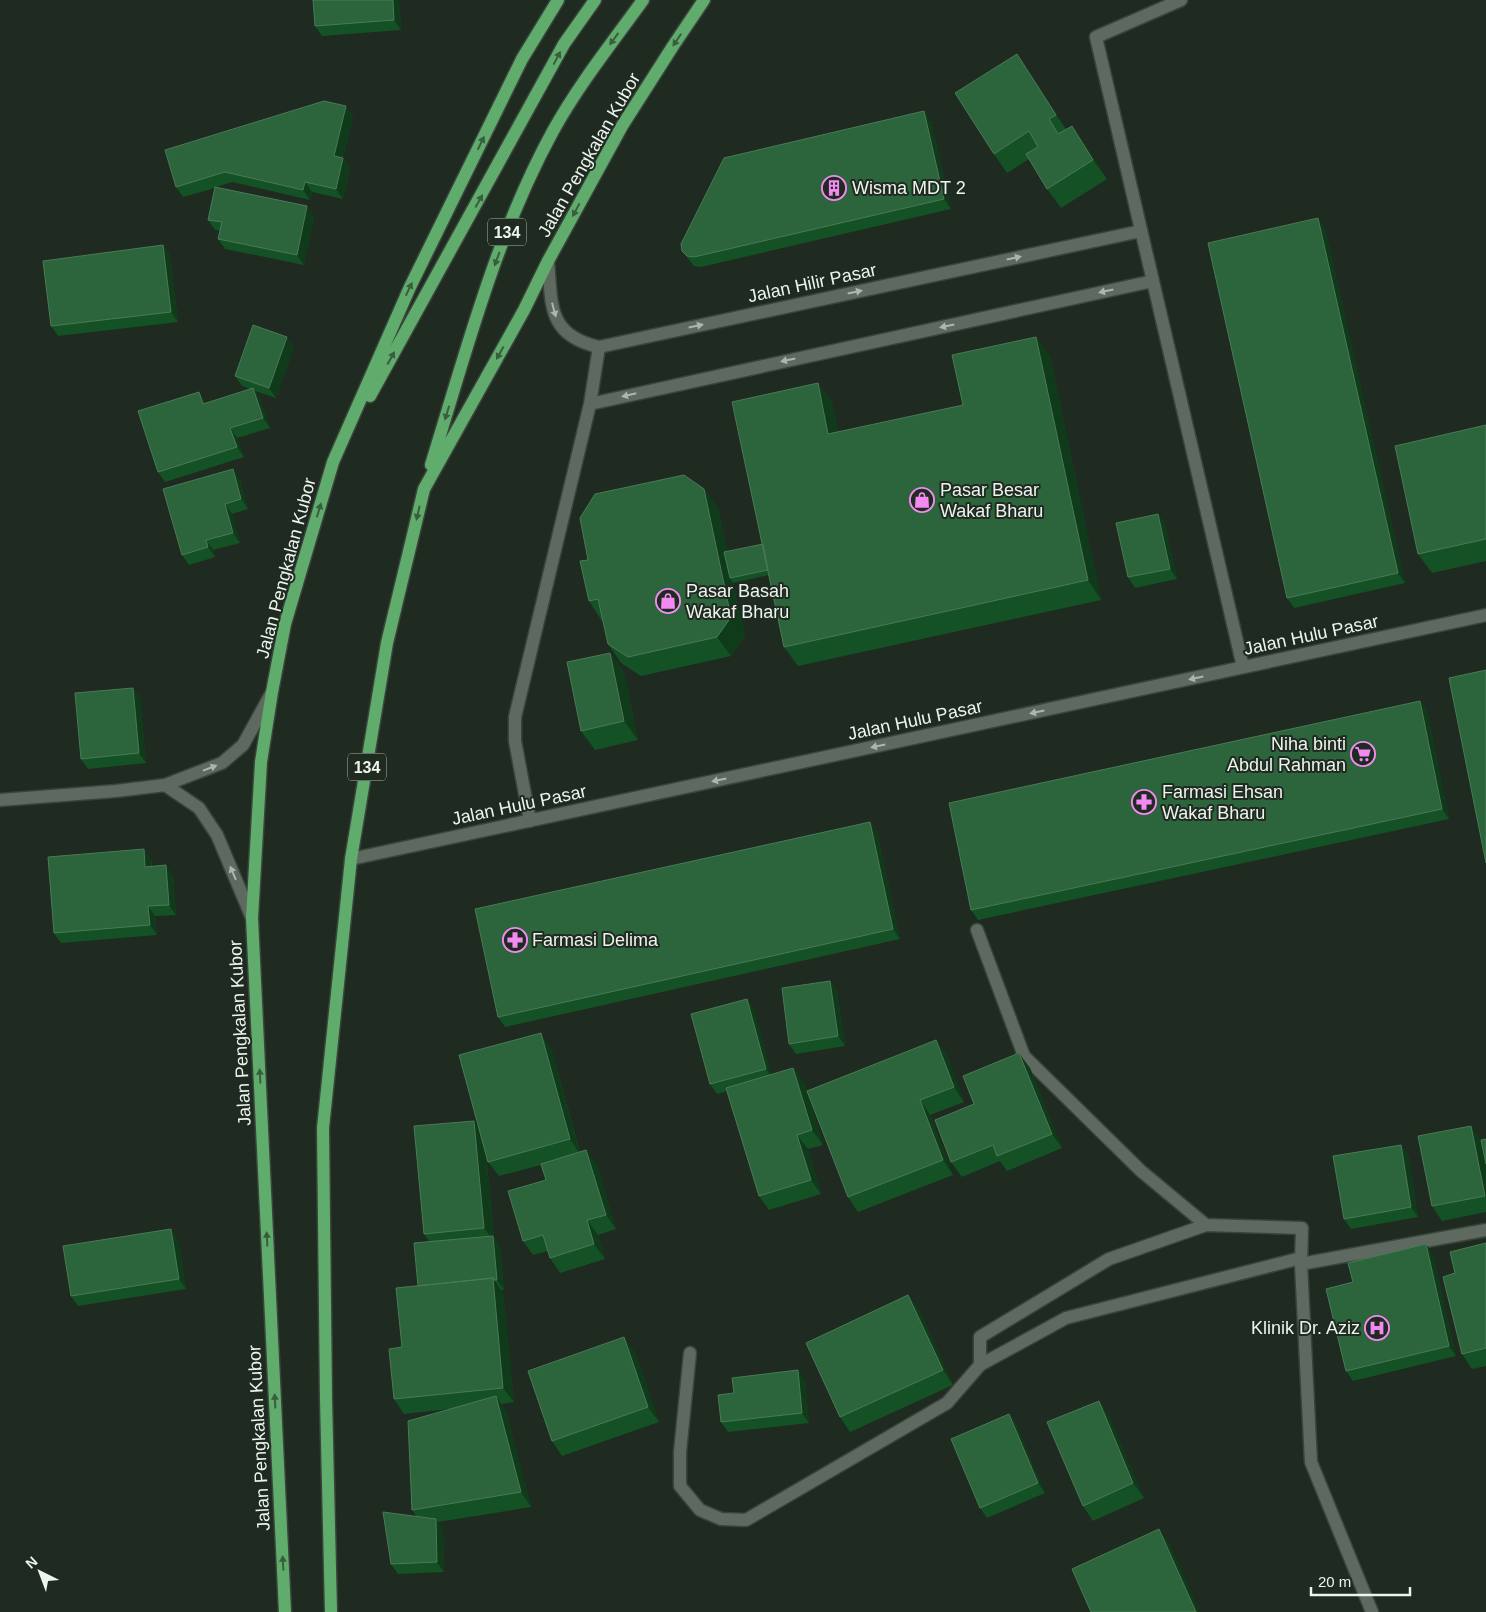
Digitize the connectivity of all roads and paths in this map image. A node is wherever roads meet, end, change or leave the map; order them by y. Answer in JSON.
{"nodes":[{"id":1,"x":558,"y":0,"type":"edge"},
{"id":2,"x":595,"y":0,"type":"edge"},
{"id":3,"x":643,"y":0,"type":"edge"},
{"id":4,"x":704,"y":0,"type":"edge"},
{"id":5,"x":1180,"y":0,"type":"edge"},
{"id":6,"x":1141,"y":231,"type":"junction"},
{"id":7,"x":548,"y":262,"type":"junction"},
{"id":8,"x":1153,"y":281,"type":"junction"},
{"id":9,"x":599,"y":347,"type":"junction"},
{"id":10,"x":590,"y":404,"type":"junction"},
{"id":11,"x":333,"y":462,"type":"junction"},
{"id":12,"x":424,"y":489,"type":"junction"},
{"id":13,"x":1486,"y":615,"type":"edge"},
{"id":14,"x":1243,"y":667,"type":"junction"},
{"id":15,"x":272,"y":692,"type":"junction"},
{"id":16,"x":165,"y":785,"type":"junction"},
{"id":17,"x":0,"y":800,"type":"edge"},
{"id":18,"x":530,"y":821,"type":"junction"},
{"id":19,"x":351,"y":859,"type":"junction"},
{"id":20,"x":252,"y":918,"type":"junction"},
{"id":21,"x":977,"y":930,"type":"dead end"},
{"id":22,"x":1206,"y":1225,"type":"junction"},
{"id":23,"x":1486,"y":1230,"type":"edge"},
{"id":24,"x":1301,"y":1261,"type":"junction"},
{"id":25,"x":690,"y":1353,"type":"dead end"},
{"id":26,"x":980,"y":1365,"type":"junction"},
{"id":27,"x":285,"y":1612,"type":"edge"},
{"id":28,"x":331,"y":1612,"type":"edge"},
{"id":29,"x":1372,"y":1612,"type":"edge"}],
"edges":[{"from":11,"to":1,"type":"main road","name":"Jalan Pengkalan Kubor","number":"134","one_way":true},
{"from":11,"to":2,"type":"main road","name":"Jalan Pengkalan Kubor","number":"134","one_way":true},
{"from":3,"to":12,"type":"main road","name":"Jalan Pengkalan Kubor","number":"134","one_way":true},
{"from":4,"to":7,"type":"main road","name":"Jalan Pengkalan Kubor","number":"134","one_way":true},
{"from":5,"to":6,"type":"street"},
{"from":6,"to":8,"type":"street"},
{"from":9,"to":6,"type":"street","name":"Jalan Hilir Pasar","one_way":true},
{"from":7,"to":9,"type":"street","one_way":true},
{"from":7,"to":12,"type":"main road","name":"Jalan Pengkalan Kubor","number":"134","one_way":true},
{"from":8,"to":10,"type":"street","one_way":true},
{"from":8,"to":14,"type":"street"},
{"from":9,"to":10,"type":"street"},
{"from":10,"to":18,"type":"street"},
{"from":15,"to":11,"type":"main road","name":"Jalan Pengkalan Kubor","number":"134","one_way":true},
{"from":12,"to":19,"type":"main road","name":"Jalan Pengkalan Kubor","number":"134","one_way":true},
{"from":13,"to":14,"type":"street","name":"Jalan Hulu Pasar"},
{"from":14,"to":18,"type":"street","name":"Jalan Hulu Pasar","one_way":true},
{"from":16,"to":15,"type":"street","one_way":true},
{"from":15,"to":20,"type":"main road","name":"Jalan Pengkalan Kubor","number":"134"},
{"from":16,"to":17,"type":"street"},
{"from":20,"to":16,"type":"street","one_way":true},
{"from":18,"to":19,"type":"street","name":"Jalan Hulu Pasar"},
{"from":19,"to":28,"type":"main road","name":"Jalan Pengkalan Kubor","number":"134"},
{"from":27,"to":20,"type":"main road","name":"Jalan Pengkalan Kubor","number":"134","one_way":true},
{"from":21,"to":22,"type":"street"},
{"from":22,"to":24,"type":"street"},
{"from":22,"to":26,"type":"street"},
{"from":23,"to":24,"type":"street"},
{"from":24,"to":26,"type":"street"},
{"from":24,"to":29,"type":"street"},
{"from":25,"to":26,"type":"street"}]}
